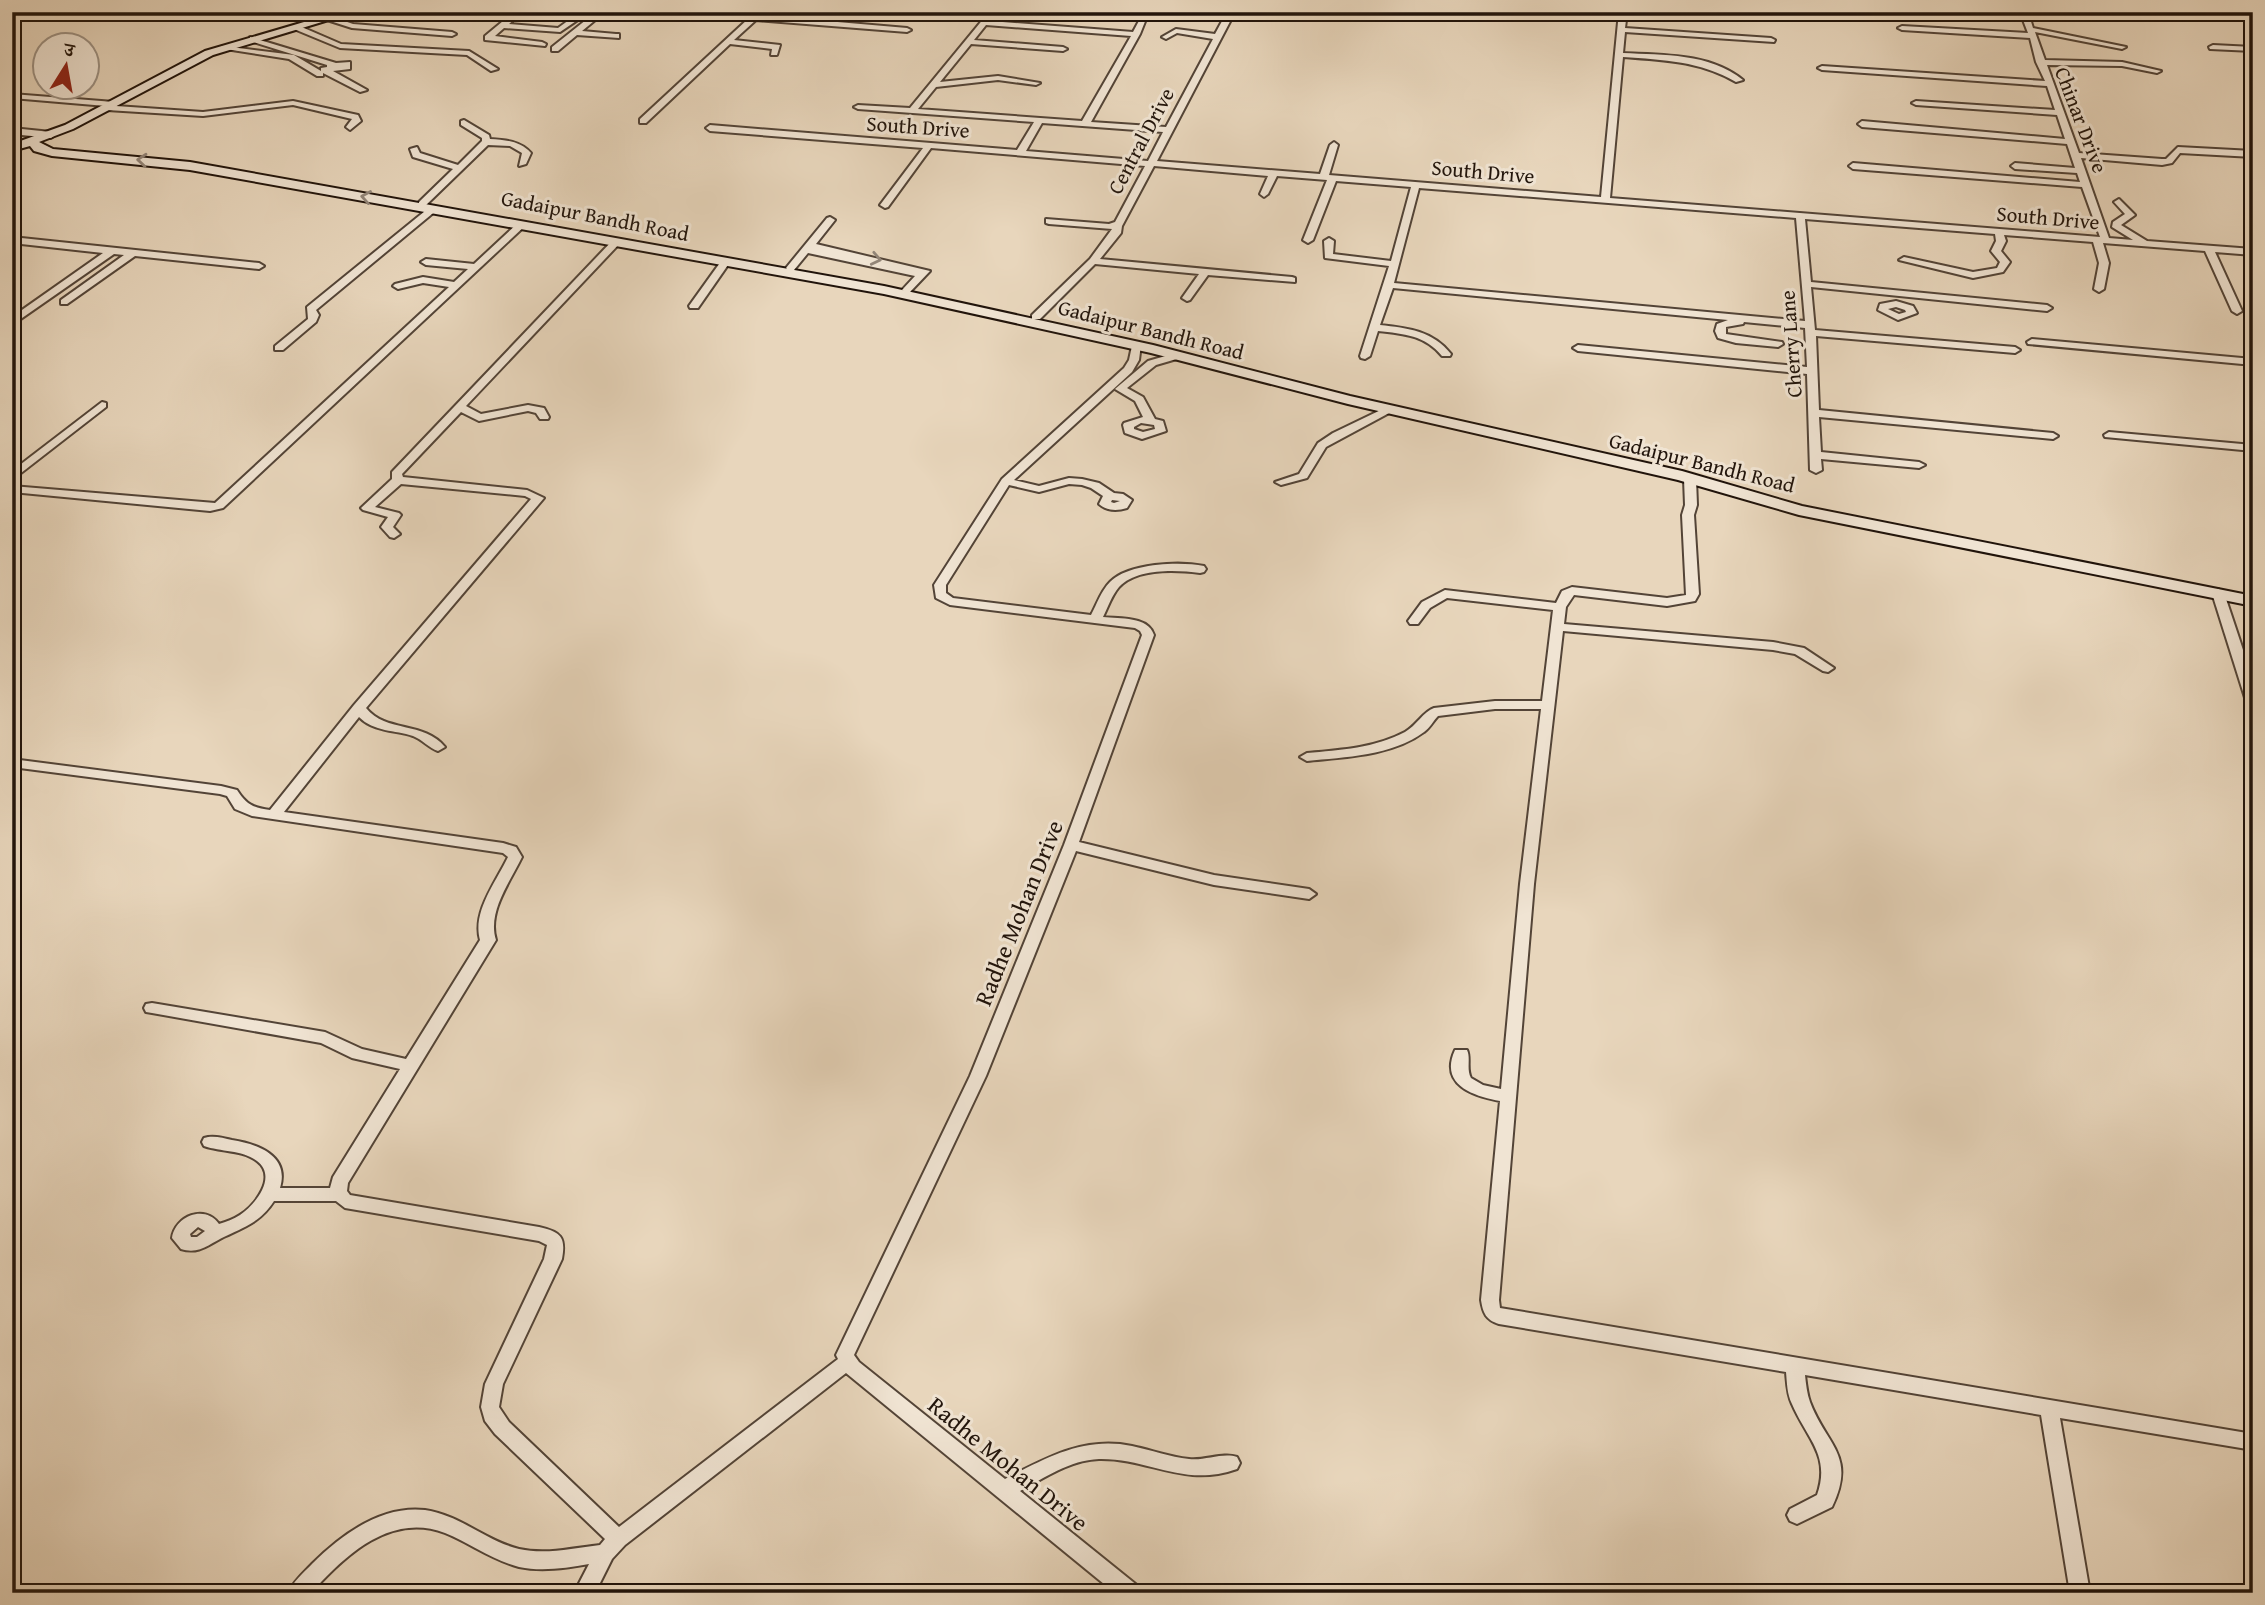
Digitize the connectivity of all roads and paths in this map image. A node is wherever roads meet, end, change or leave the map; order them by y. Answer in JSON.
{"nodes":[{"id":1,"x":519,"y":12,"type":"edge"},
{"id":2,"x":601,"y":12,"type":"edge"},
{"id":3,"x":690,"y":12,"type":"edge"},
{"id":4,"x":993,"y":12,"type":"edge"},
{"id":5,"x":1231,"y":12,"type":"edge"},
{"id":6,"x":1623,"y":12,"type":"edge"},
{"id":7,"x":2024,"y":12,"type":"edge"},
{"id":8,"x":584,"y":13,"type":"edge"},
{"id":9,"x":340,"y":14,"type":"edge"},
{"id":10,"x":755,"y":18,"type":"junction"},
{"id":11,"x":1143,"y":21,"type":"dead end"},
{"id":12,"x":985,"y":23,"type":"junction"},
{"id":13,"x":502,"y":26,"type":"junction"},
{"id":14,"x":297,"y":27,"type":"junction"},
{"id":15,"x":1902,"y":28,"type":"dead end"},
{"id":16,"x":906,"y":30,"type":"dead end"},
{"id":17,"x":1622,"y":30,"type":"junction"},
{"id":18,"x":575,"y":33,"type":"junction"},
{"id":19,"x":2030,"y":33,"type":"junction"},
{"id":20,"x":452,"y":34,"type":"dead end"},
{"id":21,"x":1136,"y":34,"type":"junction"},
{"id":22,"x":616,"y":36,"type":"dead end"},
{"id":23,"x":1166,"y":37,"type":"dead end"},
{"id":24,"x":1218,"y":37,"type":"junction"},
{"id":25,"x":253,"y":39,"type":"junction"},
{"id":26,"x":1771,"y":40,"type":"dead end"},
{"id":27,"x":729,"y":42,"type":"junction"},
{"id":28,"x":968,"y":42,"type":"junction"},
{"id":29,"x":542,"y":44,"type":"dead end"},
{"id":30,"x":2122,"y":47,"type":"dead end"},
{"id":31,"x":2213,"y":47,"type":"dead end"},
{"id":32,"x":223,"y":48,"type":"junction"},
{"id":33,"x":555,"y":49,"type":"dead end"},
{"id":34,"x":1063,"y":49,"type":"dead end"},
{"id":35,"x":2253,"y":49,"type":"edge"},
{"id":36,"x":774,"y":53,"type":"dead end"},
{"id":37,"x":1619,"y":58,"type":"junction"},
{"id":38,"x":2040,"y":62,"type":"junction"},
{"id":39,"x":1657,"y":68,"type":"dead end"},
{"id":40,"x":1822,"y":68,"type":"dead end"},
{"id":41,"x":494,"y":69,"type":"dead end"},
{"id":42,"x":2157,"y":71,"type":"dead end"},
{"id":43,"x":320,"y":74,"type":"dead end"},
{"id":44,"x":1739,"y":80,"type":"dead end"},
{"id":45,"x":1036,"y":83,"type":"dead end"},
{"id":46,"x":934,"y":85,"type":"junction"},
{"id":47,"x":2049,"y":85,"type":"junction"},
{"id":48,"x":363,"y":90,"type":"dead end"},
{"id":49,"x":12,"y":96,"type":"edge"},
{"id":50,"x":32,"y":98,"type":"edge"},
{"id":51,"x":49,"y":102,"type":"edge"},
{"id":52,"x":80,"y":102,"type":"edge"},
{"id":53,"x":12,"y":103,"type":"edge"},
{"id":54,"x":1916,"y":103,"type":"dead end"},
{"id":55,"x":110,"y":106,"type":"junction"},
{"id":56,"x":858,"y":107,"type":"dead end"},
{"id":57,"x":912,"y":111,"type":"junction"},
{"id":58,"x":2060,"y":114,"type":"junction"},
{"id":59,"x":643,"y":121,"type":"dead end"},
{"id":60,"x":1039,"y":121,"type":"junction"},
{"id":61,"x":464,"y":123,"type":"dead end"},
{"id":62,"x":1085,"y":124,"type":"junction"},
{"id":63,"x":1861,"y":124,"type":"dead end"},
{"id":64,"x":350,"y":127,"type":"dead end"},
{"id":65,"x":710,"y":128,"type":"dead end"},
{"id":66,"x":1170,"y":130,"type":"junction"},
{"id":67,"x":12,"y":131,"type":"edge"},
{"id":68,"x":51,"y":135,"type":"junction"},
{"id":69,"x":33,"y":142,"type":"junction"},
{"id":70,"x":486,"y":142,"type":"junction"},
{"id":71,"x":2070,"y":142,"type":"junction"},
{"id":72,"x":929,"y":145,"type":"junction"},
{"id":73,"x":1334,"y":145,"type":"dead end"},
{"id":74,"x":12,"y":148,"type":"edge"},
{"id":75,"x":414,"y":149,"type":"dead end"},
{"id":76,"x":1020,"y":153,"type":"junction"},
{"id":77,"x":2253,"y":154,"type":"edge"},
{"id":78,"x":2075,"y":155,"type":"junction"},
{"id":79,"x":1152,"y":163,"type":"junction"},
{"id":80,"x":522,"y":164,"type":"dead end"},
{"id":81,"x":1853,"y":166,"type":"dead end"},
{"id":82,"x":2015,"y":166,"type":"dead end"},
{"id":83,"x":460,"y":167,"type":"junction"},
{"id":84,"x":2081,"y":171,"type":"junction"},
{"id":85,"x":1274,"y":173,"type":"junction"},
{"id":86,"x":1328,"y":177,"type":"junction"},
{"id":87,"x":1416,"y":184,"type":"junction"},
{"id":88,"x":2087,"y":185,"type":"junction"},
{"id":89,"x":1264,"y":194,"type":"dead end"},
{"id":90,"x":1605,"y":199,"type":"junction"},
{"id":91,"x":2119,"y":202,"type":"dead end"},
{"id":92,"x":884,"y":205,"type":"dead end"},
{"id":93,"x":422,"y":206,"type":"junction"},
{"id":94,"x":1800,"y":215,"type":"junction"},
{"id":95,"x":831,"y":220,"type":"dead end"},
{"id":96,"x":1049,"y":221,"type":"dead end"},
{"id":97,"x":522,"y":224,"type":"junction"},
{"id":98,"x":1117,"y":226,"type":"junction"},
{"id":99,"x":1999,"y":232,"type":"junction"},
{"id":100,"x":12,"y":240,"type":"edge"},
{"id":101,"x":1308,"y":240,"type":"dead end"},
{"id":102,"x":2102,"y":240,"type":"junction"},
{"id":103,"x":1329,"y":241,"type":"dead end"},
{"id":104,"x":616,"y":242,"type":"junction"},
{"id":105,"x":2147,"y":244,"type":"junction"},
{"id":106,"x":807,"y":248,"type":"junction"},
{"id":107,"x":2209,"y":249,"type":"junction"},
{"id":108,"x":112,"y":251,"type":"junction"},
{"id":109,"x":2253,"y":252,"type":"edge"},
{"id":110,"x":133,"y":253,"type":"junction"},
{"id":111,"x":1904,"y":260,"type":"dead end"},
{"id":112,"x":1093,"y":261,"type":"junction"},
{"id":113,"x":426,"y":262,"type":"dead end"},
{"id":114,"x":725,"y":262,"type":"junction"},
{"id":115,"x":1395,"y":264,"type":"junction"},
{"id":116,"x":259,"y":266,"type":"dead end"},
{"id":117,"x":477,"y":267,"type":"junction"},
{"id":118,"x":791,"y":268,"type":"junction"},
{"id":119,"x":1205,"y":272,"type":"junction"},
{"id":120,"x":1292,"y":280,"type":"dead end"},
{"id":121,"x":1806,"y":284,"type":"junction"},
{"id":122,"x":457,"y":285,"type":"junction"},
{"id":123,"x":1389,"y":285,"type":"junction"},
{"id":124,"x":398,"y":286,"type":"dead end"},
{"id":125,"x":2099,"y":289,"type":"dead end"},
{"id":126,"x":907,"y":290,"type":"junction"},
{"id":127,"x":1880,"y":291,"type":"junction"},
{"id":128,"x":1187,"y":298,"type":"dead end"},
{"id":129,"x":64,"y":302,"type":"dead end"},
{"id":130,"x":1896,"y":304,"type":"dead end"},
{"id":131,"x":694,"y":306,"type":"dead end"},
{"id":132,"x":2047,"y":308,"type":"dead end"},
{"id":133,"x":2236,"y":311,"type":"dead end"},
{"id":134,"x":1036,"y":317,"type":"junction"},
{"id":135,"x":12,"y":322,"type":"edge"},
{"id":136,"x":1376,"y":328,"type":"junction"},
{"id":137,"x":1811,"y":329,"type":"junction"},
{"id":138,"x":2032,"y":342,"type":"dead end"},
{"id":139,"x":1778,"y":344,"type":"dead end"},
{"id":140,"x":1137,"y":346,"type":"junction"},
{"id":141,"x":279,"y":348,"type":"dead end"},
{"id":142,"x":1578,"y":348,"type":"dead end"},
{"id":143,"x":2015,"y":350,"type":"dead end"},
{"id":144,"x":1446,"y":354,"type":"dead end"},
{"id":145,"x":1176,"y":356,"type":"junction"},
{"id":146,"x":1366,"y":356,"type":"dead end"},
{"id":147,"x":2253,"y":362,"type":"edge"},
{"id":148,"x":1813,"y":371,"type":"junction"},
{"id":149,"x":1121,"y":388,"type":"junction"},
{"id":150,"x":103,"y":405,"type":"dead end"},
{"id":151,"x":460,"y":407,"type":"junction"},
{"id":152,"x":1387,"y":410,"type":"junction"},
{"id":153,"x":1815,"y":413,"type":"junction"},
{"id":154,"x":544,"y":417,"type":"dead end"},
{"id":155,"x":1150,"y":420,"type":"dead end"},
{"id":156,"x":1072,"y":421,"type":"junction"},
{"id":157,"x":2109,"y":435,"type":"dead end"},
{"id":158,"x":2053,"y":436,"type":"dead end"},
{"id":159,"x":2253,"y":448,"type":"edge"},
{"id":160,"x":2228,"y":453,"type":"dead end"},
{"id":161,"x":1816,"y":455,"type":"junction"},
{"id":162,"x":2253,"y":456,"type":"edge"},
{"id":163,"x":1919,"y":465,"type":"dead end"},
{"id":164,"x":1816,"y":470,"type":"dead end"},
{"id":165,"x":12,"y":477,"type":"edge"},
{"id":166,"x":1686,"y":478,"type":"junction"},
{"id":167,"x":398,"y":480,"type":"junction"},
{"id":168,"x":1006,"y":481,"type":"junction"},
{"id":169,"x":1281,"y":482,"type":"dead end"},
{"id":170,"x":12,"y":489,"type":"edge"},
{"id":171,"x":1112,"y":496,"type":"dead end"},
{"id":172,"x":394,"y":534,"type":"dead end"},
{"id":173,"x":1200,"y":569,"type":"dead end"},
{"id":174,"x":2253,"y":592,"type":"edge"},
{"id":175,"x":2218,"y":593,"type":"junction"},
{"id":176,"x":2253,"y":601,"type":"edge"},
{"id":177,"x":1560,"y":607,"type":"junction"},
{"id":178,"x":1096,"y":618,"type":"junction"},
{"id":179,"x":1415,"y":621,"type":"dead end"},
{"id":180,"x":1558,"y":627,"type":"junction"},
{"id":181,"x":1828,"y":668,"type":"dead end"},
{"id":182,"x":2253,"y":701,"type":"edge"},
{"id":183,"x":1549,"y":705,"type":"junction"},
{"id":184,"x":359,"y":708,"type":"junction"},
{"id":185,"x":438,"y":747,"type":"dead end"},
{"id":186,"x":1307,"y":757,"type":"dead end"},
{"id":187,"x":12,"y":764,"type":"edge"},
{"id":188,"x":274,"y":815,"type":"junction"},
{"id":189,"x":1071,"y":845,"type":"junction"},
{"id":190,"x":1309,"y":894,"type":"dead end"},
{"id":191,"x":152,"y":1008,"type":"dead end"},
{"id":192,"x":1461,"y":1054,"type":"dead end"},
{"id":193,"x":410,"y":1066,"type":"junction"},
{"id":194,"x":1508,"y":1096,"type":"junction"},
{"id":195,"x":210,"y":1142,"type":"dead end"},
{"id":196,"x":270,"y":1195,"type":"junction"},
{"id":197,"x":340,"y":1195,"type":"junction"},
{"id":198,"x":216,"y":1233,"type":"dead end"},
{"id":199,"x":847,"y":1362,"type":"junction"},
{"id":200,"x":1794,"y":1365,"type":"junction"},
{"id":201,"x":2049,"y":1408,"type":"junction"},
{"id":202,"x":2253,"y":1442,"type":"edge"},
{"id":203,"x":1230,"y":1463,"type":"dead end"},
{"id":204,"x":1003,"y":1490,"type":"junction"},
{"id":205,"x":1797,"y":1515,"type":"dead end"},
{"id":206,"x":612,"y":1546,"type":"junction"},
{"id":207,"x":298,"y":1593,"type":"edge"},
{"id":208,"x":584,"y":1593,"type":"edge"},
{"id":209,"x":1131,"y":1593,"type":"edge"},
{"id":210,"x":2080,"y":1593,"type":"edge"}],
"edges":[{"from":1,"to":13,"type":"street"},
{"from":2,"to":18,"type":"street"},
{"from":3,"to":10,"type":"street"},
{"from":4,"to":12,"type":"street"},
{"from":5,"to":24,"type":"street","name":"Central Drive"},
{"from":6,"to":17,"type":"street"},
{"from":7,"to":19,"type":"street","name":"Chinar Drive"},
{"from":8,"to":13,"type":"street"},
{"from":9,"to":14,"type":"street"},
{"from":9,"to":20,"type":"street"},
{"from":10,"to":16,"type":"street"},
{"from":10,"to":27,"type":"street"},
{"from":11,"to":21,"type":"street"},
{"from":12,"to":21,"type":"street"},
{"from":12,"to":28,"type":"street"},
{"from":13,"to":29,"type":"street"},
{"from":14,"to":25,"type":"street"},
{"from":14,"to":41,"type":"street"},
{"from":15,"to":19,"type":"street"},
{"from":17,"to":26,"type":"street"},
{"from":17,"to":37,"type":"street"},
{"from":18,"to":22,"type":"street"},
{"from":18,"to":33,"type":"street"},
{"from":19,"to":30,"type":"street"},
{"from":19,"to":38,"type":"street","name":"Chinar Drive"},
{"from":21,"to":62,"type":"street"},
{"from":23,"to":24,"type":"street"},
{"from":24,"to":66,"type":"street","name":"Central Drive"},
{"from":25,"to":32,"type":"street"},
{"from":25,"to":48,"type":"street"},
{"from":27,"to":36,"type":"street"},
{"from":27,"to":59,"type":"street"},
{"from":28,"to":34,"type":"street"},
{"from":28,"to":46,"type":"street"},
{"from":31,"to":35,"type":"street"},
{"from":32,"to":43,"type":"street"},
{"from":32,"to":55,"type":"street"},
{"from":37,"to":39,"type":"street"},
{"from":37,"to":44,"type":"street"},
{"from":37,"to":90,"type":"street"},
{"from":38,"to":42,"type":"street"},
{"from":38,"to":47,"type":"street","name":"Chinar Drive"},
{"from":40,"to":47,"type":"street"},
{"from":45,"to":46,"type":"street"},
{"from":46,"to":57,"type":"street"},
{"from":47,"to":58,"type":"street","name":"Chinar Drive"},
{"from":49,"to":50,"type":"street"},
{"from":51,"to":53,"type":"street"},
{"from":52,"to":55,"type":"street"},
{"from":54,"to":58,"type":"street"},
{"from":55,"to":64,"type":"street"},
{"from":55,"to":68,"type":"street"},
{"from":56,"to":57,"type":"street"},
{"from":57,"to":60,"type":"street"},
{"from":58,"to":71,"type":"street","name":"Chinar Drive"},
{"from":60,"to":62,"type":"street"},
{"from":60,"to":76,"type":"street"},
{"from":61,"to":70,"type":"street"},
{"from":62,"to":66,"type":"street"},
{"from":63,"to":71,"type":"street"},
{"from":65,"to":72,"type":"street","name":"South Drive"},
{"from":66,"to":79,"type":"street","name":"Central Drive"},
{"from":67,"to":68,"type":"street"},
{"from":68,"to":69,"type":"street"},
{"from":69,"to":74,"type":"street"},
{"from":93,"to":69,"type":"street","name":"Gadaipur Bandh Road","one_way":true},
{"from":70,"to":80,"type":"street"},
{"from":70,"to":83,"type":"street"},
{"from":71,"to":78,"type":"street","name":"Chinar Drive"},
{"from":72,"to":76,"type":"street","name":"South Drive"},
{"from":72,"to":92,"type":"street"},
{"from":73,"to":86,"type":"street"},
{"from":75,"to":83,"type":"street"},
{"from":76,"to":79,"type":"street","name":"South Drive"},
{"from":77,"to":78,"type":"street"},
{"from":78,"to":84,"type":"street","name":"Chinar Drive"},
{"from":79,"to":85,"type":"street","name":"South Drive"},
{"from":79,"to":98,"type":"street","name":"Central Drive"},
{"from":81,"to":88,"type":"street"},
{"from":82,"to":84,"type":"street"},
{"from":83,"to":93,"type":"street"},
{"from":84,"to":88,"type":"street","name":"Chinar Drive"},
{"from":85,"to":86,"type":"street","name":"South Drive"},
{"from":85,"to":89,"type":"street"},
{"from":86,"to":87,"type":"street","name":"South Drive"},
{"from":86,"to":101,"type":"street"},
{"from":87,"to":90,"type":"street","name":"South Drive"},
{"from":87,"to":115,"type":"street"},
{"from":88,"to":102,"type":"street","name":"Chinar Drive"},
{"from":90,"to":94,"type":"street","name":"South Drive"},
{"from":91,"to":105,"type":"street"},
{"from":93,"to":97,"type":"street","name":"Gadaipur Bandh Road"},
{"from":93,"to":118,"type":"street"},
{"from":93,"to":141,"type":"street"},
{"from":94,"to":99,"type":"street","name":"South Drive"},
{"from":94,"to":121,"type":"street","name":"Cherry Lane"},
{"from":95,"to":106,"type":"street"},
{"from":96,"to":98,"type":"street","name":"Central Drive"},
{"from":97,"to":104,"type":"street","name":"Gadaipur Bandh Road"},
{"from":97,"to":117,"type":"street"},
{"from":98,"to":112,"type":"street"},
{"from":99,"to":102,"type":"street","name":"South Drive"},
{"from":99,"to":111,"type":"street"},
{"from":100,"to":108,"type":"street"},
{"from":102,"to":105,"type":"street","name":"South Drive"},
{"from":102,"to":125,"type":"street","name":"Chinar Drive"},
{"from":103,"to":115,"type":"street"},
{"from":104,"to":114,"type":"street","name":"Gadaipur Bandh Road"},
{"from":104,"to":151,"type":"street"},
{"from":105,"to":107,"type":"street","name":"South Drive"},
{"from":106,"to":118,"type":"street"},
{"from":106,"to":126,"type":"street"},
{"from":107,"to":109,"type":"street","name":"South Drive"},
{"from":107,"to":133,"type":"street"},
{"from":108,"to":110,"type":"street"},
{"from":108,"to":135,"type":"street"},
{"from":110,"to":116,"type":"street"},
{"from":110,"to":129,"type":"street"},
{"from":112,"to":119,"type":"street"},
{"from":112,"to":134,"type":"street"},
{"from":113,"to":117,"type":"street"},
{"from":114,"to":131,"type":"street"},
{"from":114,"to":140,"type":"street","name":"Gadaipur Bandh Road"},
{"from":115,"to":123,"type":"street"},
{"from":117,"to":122,"type":"street"},
{"from":118,"to":126,"type":"street"},
{"from":119,"to":120,"type":"street"},
{"from":119,"to":128,"type":"street"},
{"from":121,"to":127,"type":"street"},
{"from":121,"to":137,"type":"street","name":"Cherry Lane"},
{"from":122,"to":124,"type":"street"},
{"from":122,"to":170,"type":"street"},
{"from":123,"to":136,"type":"street"},
{"from":123,"to":137,"type":"street"},
{"from":126,"to":134,"type":"street"},
{"from":127,"to":130,"type":"street"},
{"from":127,"to":132,"type":"street"},
{"from":134,"to":174,"type":"street"},
{"from":136,"to":144,"type":"street"},
{"from":136,"to":146,"type":"street"},
{"from":137,"to":139,"type":"street"},
{"from":137,"to":143,"type":"street"},
{"from":137,"to":148,"type":"street","name":"Cherry Lane"},
{"from":138,"to":147,"type":"street"},
{"from":140,"to":145,"type":"street","name":"Gadaipur Bandh Road"},
{"from":140,"to":156,"type":"street","name":"Radhe Mohan Drive"},
{"from":142,"to":148,"type":"street"},
{"from":145,"to":149,"type":"street"},
{"from":145,"to":152,"type":"street","name":"Gadaipur Bandh Road"},
{"from":148,"to":153,"type":"street","name":"Cherry Lane"},
{"from":149,"to":155,"type":"street"},
{"from":149,"to":156,"type":"street"},
{"from":150,"to":165,"type":"street"},
{"from":151,"to":154,"type":"street"},
{"from":151,"to":167,"type":"street"},
{"from":152,"to":166,"type":"street","name":"Gadaipur Bandh Road"},
{"from":152,"to":169,"type":"street"},
{"from":153,"to":158,"type":"street"},
{"from":153,"to":161,"type":"street","name":"Cherry Lane"},
{"from":156,"to":168,"type":"street","name":"Radhe Mohan Drive"},
{"from":157,"to":159,"type":"street"},
{"from":160,"to":162,"type":"street"},
{"from":161,"to":163,"type":"street"},
{"from":161,"to":164,"type":"street","name":"Cherry Lane"},
{"from":166,"to":175,"type":"street","name":"Gadaipur Bandh Road"},
{"from":166,"to":177,"type":"street"},
{"from":167,"to":172,"type":"street"},
{"from":167,"to":184,"type":"street"},
{"from":168,"to":171,"type":"street"},
{"from":168,"to":178,"type":"street","name":"Radhe Mohan Drive"},
{"from":173,"to":178,"type":"street"},
{"from":175,"to":176,"type":"street","name":"Gadaipur Bandh Road"},
{"from":175,"to":182,"type":"street"},
{"from":177,"to":179,"type":"street"},
{"from":177,"to":180,"type":"street"},
{"from":178,"to":189,"type":"street","name":"Radhe Mohan Drive"},
{"from":180,"to":181,"type":"street"},
{"from":180,"to":183,"type":"street"},
{"from":183,"to":186,"type":"street"},
{"from":183,"to":194,"type":"street"},
{"from":184,"to":185,"type":"street"},
{"from":184,"to":188,"type":"street"},
{"from":187,"to":188,"type":"street"},
{"from":188,"to":193,"type":"street"},
{"from":189,"to":190,"type":"street"},
{"from":189,"to":199,"type":"street","name":"Radhe Mohan Drive"},
{"from":191,"to":193,"type":"street"},
{"from":192,"to":194,"type":"street"},
{"from":193,"to":197,"type":"street"},
{"from":194,"to":200,"type":"street"},
{"from":195,"to":196,"type":"street"},
{"from":196,"to":197,"type":"street"},
{"from":196,"to":198,"type":"street"},
{"from":197,"to":206,"type":"street"},
{"from":199,"to":204,"type":"street","name":"Radhe Mohan Drive"},
{"from":199,"to":206,"type":"street"},
{"from":200,"to":201,"type":"street"},
{"from":200,"to":205,"type":"street"},
{"from":201,"to":202,"type":"street"},
{"from":201,"to":210,"type":"street"},
{"from":203,"to":204,"type":"street"},
{"from":204,"to":209,"type":"street","name":"Radhe Mohan Drive"},
{"from":206,"to":207,"type":"street"},
{"from":206,"to":208,"type":"street"}]}
